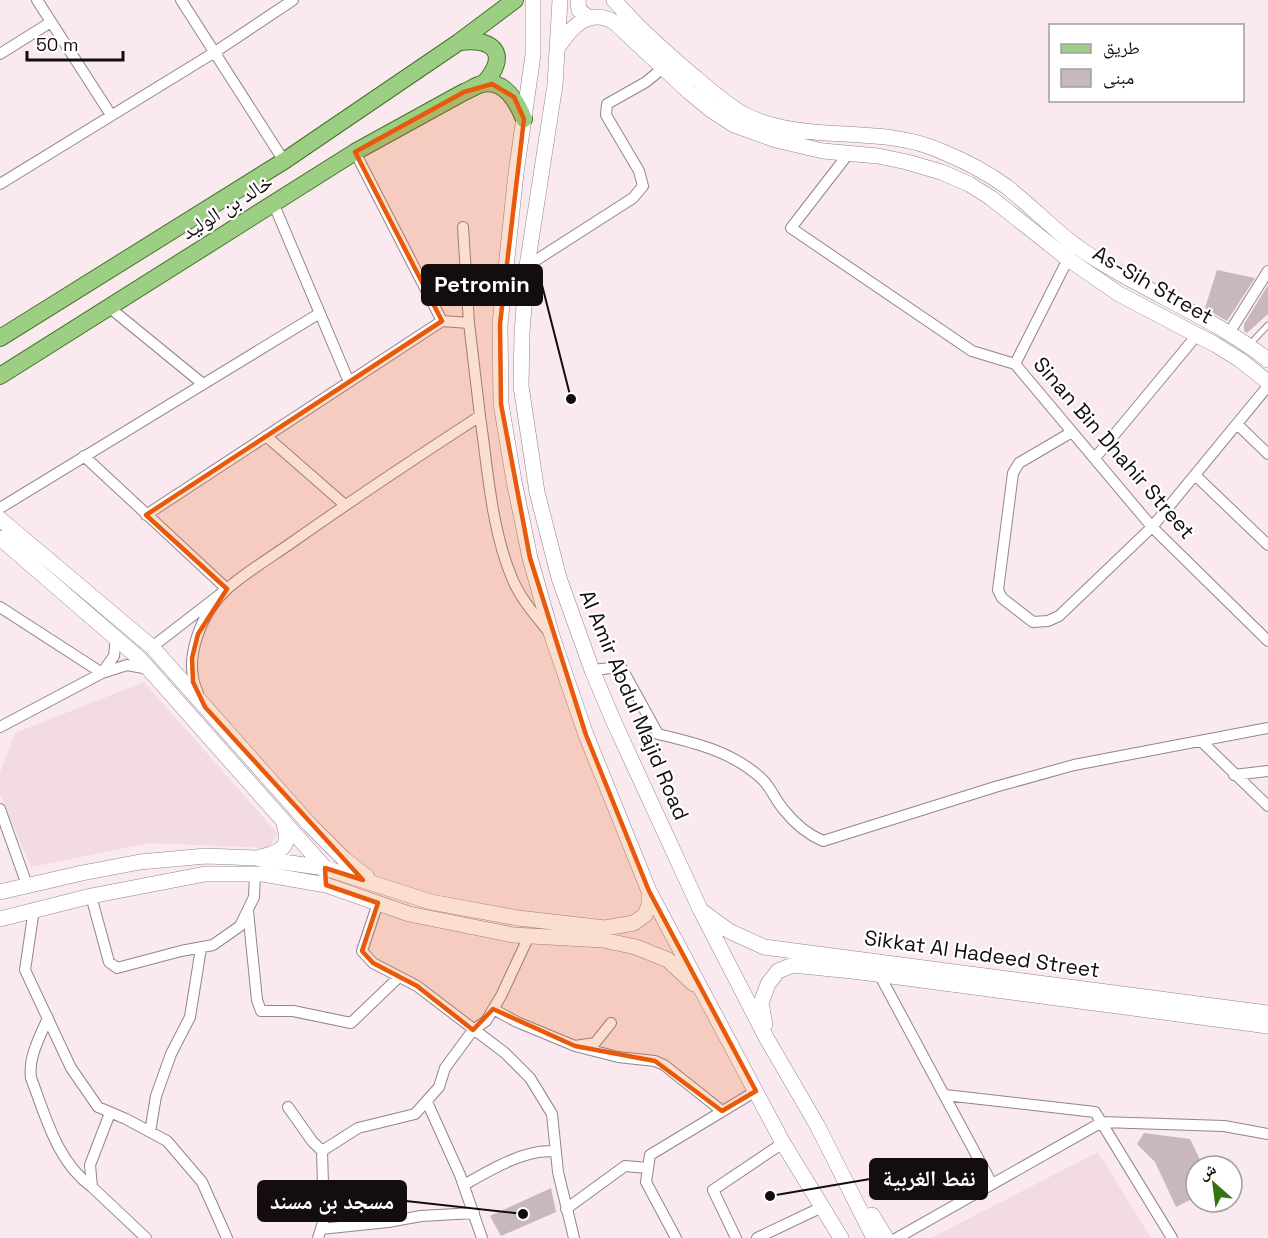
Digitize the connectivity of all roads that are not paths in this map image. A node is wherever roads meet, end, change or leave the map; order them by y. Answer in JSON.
{"nodes":[{"id":1,"x":37,"y":0,"type":"edge"},
{"id":2,"x":181,"y":0,"type":"edge"},
{"id":3,"x":293,"y":0,"type":"edge"},
{"id":4,"x":515,"y":0,"type":"edge"},
{"id":5,"x":533,"y":0,"type":"edge"},
{"id":6,"x":560,"y":0,"type":"edge"},
{"id":7,"x":578,"y":0,"type":"edge"},
{"id":8,"x":614,"y":0,"type":"edge"},
{"id":9,"x":589,"y":18,"type":"junction"},
{"id":10,"x":51,"y":22,"type":"junction"},
{"id":11,"x":459,"y":42,"type":"junction"},
{"id":12,"x":559,"y":47,"type":"junction"},
{"id":13,"x":215,"y":52,"type":"junction"},
{"id":14,"x":0,"y":54,"type":"edge"},
{"id":15,"x":663,"y":68,"type":"junction"},
{"id":16,"x":483,"y":84,"type":"junction"},
{"id":17,"x":111,"y":115,"type":"junction"},
{"id":18,"x":524,"y":119,"type":"junction"},
{"id":19,"x":355,"y":152,"type":"junction"},
{"id":20,"x":849,"y":153,"type":"junction"},
{"id":21,"x":284,"y":161,"type":"junction"},
{"id":22,"x":0,"y":184,"type":"edge"},
{"id":23,"x":274,"y":205,"type":"junction"},
{"id":24,"x":463,"y":227,"type":"dead end"},
{"id":25,"x":1068,"y":259,"type":"junction"},
{"id":26,"x":527,"y":266,"type":"junction"},
{"id":27,"x":1268,"y":271,"type":"edge"},
{"id":28,"x":110,"y":308,"type":"junction"},
{"id":29,"x":320,"y":313,"type":"junction"},
{"id":30,"x":442,"y":321,"type":"junction"},
{"id":31,"x":469,"y":323,"type":"junction"},
{"id":32,"x":1268,"y":325,"type":"edge"},
{"id":33,"x":1229,"y":333,"type":"junction"},
{"id":34,"x":1197,"y":335,"type":"junction"},
{"id":35,"x":0,"y":338,"type":"edge"},
{"id":36,"x":1249,"y":345,"type":"junction"},
{"id":37,"x":1268,"y":360,"type":"edge"},
{"id":38,"x":1015,"y":364,"type":"junction"},
{"id":39,"x":0,"y":376,"type":"edge"},
{"id":40,"x":349,"y":382,"type":"junction"},
{"id":41,"x":203,"y":384,"type":"junction"},
{"id":42,"x":1268,"y":384,"type":"edge"},
{"id":43,"x":480,"y":416,"type":"junction"},
{"id":44,"x":1237,"y":424,"type":"junction"},
{"id":45,"x":1072,"y":432,"type":"junction"},
{"id":46,"x":266,"y":436,"type":"junction"},
{"id":47,"x":1268,"y":454,"type":"edge"},
{"id":48,"x":84,"y":456,"type":"junction"},
{"id":49,"x":1095,"y":458,"type":"junction"},
{"id":50,"x":1195,"y":475,"type":"junction"},
{"id":51,"x":345,"y":505,"type":"junction"},
{"id":52,"x":0,"y":508,"type":"edge"},
{"id":53,"x":146,"y":515,"type":"junction"},
{"id":54,"x":0,"y":519,"type":"edge"},
{"id":55,"x":1152,"y":527,"type":"junction"},
{"id":56,"x":0,"y":538,"type":"edge"},
{"id":57,"x":1268,"y":545,"type":"edge"},
{"id":58,"x":227,"y":590,"type":"junction"},
{"id":59,"x":0,"y":607,"type":"edge"},
{"id":60,"x":552,"y":636,"type":"junction"},
{"id":61,"x":116,"y":637,"type":"junction"},
{"id":62,"x":1268,"y":641,"type":"edge"},
{"id":63,"x":152,"y":647,"type":"junction"},
{"id":64,"x":149,"y":669,"type":"junction"},
{"id":65,"x":592,"y":670,"type":"junction"},
{"id":66,"x":102,"y":673,"type":"junction"},
{"id":67,"x":205,"y":706,"type":"junction"},
{"id":68,"x":0,"y":727,"type":"edge"},
{"id":69,"x":1268,"y":728,"type":"edge"},
{"id":70,"x":1201,"y":741,"type":"junction"},
{"id":71,"x":1268,"y":771,"type":"edge"},
{"id":72,"x":1234,"y":775,"type":"junction"},
{"id":73,"x":1268,"y":806,"type":"edge"},
{"id":74,"x":0,"y":809,"type":"edge"},
{"id":75,"x":281,"y":816,"type":"junction"},
{"id":76,"x":256,"y":858,"type":"junction"},
{"id":77,"x":325,"y":868,"type":"junction"},
{"id":78,"x":255,"y":874,"type":"junction"},
{"id":79,"x":374,"y":883,"type":"junction"},
{"id":80,"x":27,"y":885,"type":"junction"},
{"id":81,"x":326,"y":885,"type":"junction"},
{"id":82,"x":649,"y":891,"type":"junction"},
{"id":83,"x":0,"y":892,"type":"edge"},
{"id":84,"x":91,"y":896,"type":"junction"},
{"id":85,"x":378,"y":903,"type":"junction"},
{"id":86,"x":34,"y":909,"type":"junction"},
{"id":87,"x":700,"y":909,"type":"junction"},
{"id":88,"x":248,"y":910,"type":"junction"},
{"id":89,"x":0,"y":919,"type":"edge"},
{"id":90,"x":529,"y":936,"type":"junction"},
{"id":91,"x":201,"y":948,"type":"junction"},
{"id":92,"x":879,"y":974,"type":"junction"},
{"id":93,"x":399,"y":976,"type":"junction"},
{"id":94,"x":708,"y":1000,"type":"junction"},
{"id":95,"x":493,"y":1009,"type":"junction"},
{"id":96,"x":1268,"y":1013,"type":"edge"},
{"id":97,"x":48,"y":1018,"type":"junction"},
{"id":98,"x":611,"y":1023,"type":"dead end"},
{"id":99,"x":1268,"y":1026,"type":"edge"},
{"id":100,"x":473,"y":1030,"type":"junction"},
{"id":101,"x":767,"y":1039,"type":"junction"},
{"id":102,"x":575,"y":1046,"type":"junction"},
{"id":103,"x":756,"y":1090,"type":"junction"},
{"id":104,"x":945,"y":1095,"type":"junction"},
{"id":105,"x":427,"y":1102,"type":"junction"},
{"id":106,"x":288,"y":1107,"type":"dead end"},
{"id":107,"x":722,"y":1111,"type":"junction"},
{"id":108,"x":110,"y":1113,"type":"junction"},
{"id":109,"x":1102,"y":1122,"type":"junction"},
{"id":110,"x":817,"y":1125,"type":"junction"},
{"id":111,"x":150,"y":1132,"type":"junction"},
{"id":112,"x":1268,"y":1134,"type":"edge"},
{"id":113,"x":783,"y":1143,"type":"junction"},
{"id":114,"x":322,"y":1151,"type":"junction"},
{"id":115,"x":556,"y":1152,"type":"junction"},
{"id":116,"x":648,"y":1168,"type":"junction"},
{"id":117,"x":992,"y":1184,"type":"junction"},
{"id":118,"x":464,"y":1185,"type":"junction"},
{"id":119,"x":92,"y":1187,"type":"junction"},
{"id":120,"x":820,"y":1208,"type":"junction"},
{"id":121,"x":566,"y":1209,"type":"junction"},
{"id":122,"x":474,"y":1213,"type":"junction"},
{"id":123,"x":319,"y":1234,"type":"edge"},
{"id":124,"x":141,"y":1237,"type":"edge"},
{"id":125,"x":479,"y":1237,"type":"edge"},
{"id":126,"x":228,"y":1238,"type":"edge"},
{"id":127,"x":574,"y":1238,"type":"edge"},
{"id":128,"x":676,"y":1238,"type":"edge"},
{"id":129,"x":736,"y":1238,"type":"edge"},
{"id":130,"x":757,"y":1238,"type":"edge"},
{"id":131,"x":834,"y":1238,"type":"edge"},
{"id":132,"x":841,"y":1238,"type":"edge"},
{"id":133,"x":874,"y":1238,"type":"edge"},
{"id":134,"x":886,"y":1238,"type":"edge"},
{"id":135,"x":897,"y":1238,"type":"edge"},
{"id":136,"x":1172,"y":1238,"type":"edge"}],
"edges":[{"from":1,"to":10,"type":"street"},
{"from":2,"to":13,"type":"street"},
{"from":3,"to":13,"type":"street"},
{"from":4,"to":11,"type":"main road","name":"خالد بن الوليد"},
{"from":5,"to":18,"type":"main road"},
{"from":6,"to":12,"type":"main road","name":"Al Amir Abdul Majid Road"},
{"from":7,"to":9,"type":"main road"},
{"from":8,"to":33,"type":"main road","name":"As-Sih Street"},
{"from":9,"to":12,"type":"main road"},
{"from":9,"to":15,"type":"main road","name":"As-Sih Street"},
{"from":10,"to":14,"type":"street"},
{"from":10,"to":17,"type":"street"},
{"from":11,"to":16,"type":"main road"},
{"from":11,"to":21,"type":"main road","name":"خالد بن الوليد"},
{"from":12,"to":26,"type":"main road","name":"Al Amir Abdul Majid Road"},
{"from":13,"to":17,"type":"street"},
{"from":13,"to":21,"type":"street"},
{"from":15,"to":20,"type":"main road","name":"As-Sih Street"},
{"from":15,"to":26,"type":"street"},
{"from":16,"to":18,"type":"main road"},
{"from":16,"to":19,"type":"main road","name":"خالد بن الوليد"},
{"from":17,"to":22,"type":"street"},
{"from":18,"to":60,"type":"main road"},
{"from":19,"to":23,"type":"main road","name":"خالد بن الوليد"},
{"from":19,"to":30,"type":"street"},
{"from":20,"to":25,"type":"main road","name":"As-Sih Street"},
{"from":20,"to":38,"type":"street"},
{"from":21,"to":35,"type":"main road","name":"خالد بن الوليد"},
{"from":23,"to":28,"type":"main road","name":"خالد بن الوليد"},
{"from":23,"to":29,"type":"street"},
{"from":24,"to":31,"type":"street"},
{"from":25,"to":34,"type":"main road","name":"As-Sih Street"},
{"from":25,"to":38,"type":"street","name":"Sinan Bin Dhahir Street"},
{"from":26,"to":65,"type":"main road","name":"Al Amir Abdul Majid Road"},
{"from":27,"to":33,"type":"street"},
{"from":28,"to":39,"type":"main road","name":"خالد بن الوليد"},
{"from":28,"to":41,"type":"street"},
{"from":29,"to":40,"type":"street"},
{"from":29,"to":41,"type":"street"},
{"from":30,"to":31,"type":"street"},
{"from":30,"to":40,"type":"street"},
{"from":31,"to":43,"type":"street"},
{"from":32,"to":36,"type":"lane"},
{"from":33,"to":36,"type":"main road","name":"As-Sih Street"},
{"from":34,"to":42,"type":"main road","name":"As-Sih Street"},
{"from":34,"to":49,"type":"street"},
{"from":36,"to":37,"type":"main road","name":"As-Sih Street"},
{"from":38,"to":45,"type":"street","name":"Sinan Bin Dhahir Street"},
{"from":40,"to":46,"type":"street"},
{"from":41,"to":48,"type":"street"},
{"from":42,"to":44,"type":"street"},
{"from":43,"to":51,"type":"street"},
{"from":43,"to":60,"type":"street"},
{"from":44,"to":47,"type":"street"},
{"from":44,"to":50,"type":"street"},
{"from":45,"to":49,"type":"street","name":"Sinan Bin Dhahir Street"},
{"from":45,"to":55,"type":"street"},
{"from":46,"to":51,"type":"street"},
{"from":46,"to":53,"type":"street"},
{"from":48,"to":52,"type":"street"},
{"from":48,"to":53,"type":"street"},
{"from":49,"to":55,"type":"street","name":"Sinan Bin Dhahir Street"},
{"from":50,"to":55,"type":"street"},
{"from":50,"to":57,"type":"street"},
{"from":51,"to":58,"type":"street"},
{"from":53,"to":58,"type":"street"},
{"from":54,"to":63,"type":"main road"},
{"from":55,"to":62,"type":"street","name":"Sinan Bin Dhahir Street"},
{"from":56,"to":61,"type":"main road"},
{"from":58,"to":63,"type":"street"},
{"from":58,"to":67,"type":"street"},
{"from":59,"to":66,"type":"street"},
{"from":60,"to":82,"type":"main road"},
{"from":61,"to":64,"type":"main road"},
{"from":61,"to":66,"type":"street"},
{"from":63,"to":67,"type":"main road"},
{"from":64,"to":66,"type":"street"},
{"from":64,"to":75,"type":"main road"},
{"from":65,"to":70,"type":"street"},
{"from":65,"to":87,"type":"main road","name":"Al Amir Abdul Majid Road"},
{"from":66,"to":68,"type":"street"},
{"from":67,"to":79,"type":"main road"},
{"from":69,"to":70,"type":"street"},
{"from":70,"to":72,"type":"street"},
{"from":71,"to":72,"type":"street"},
{"from":72,"to":73,"type":"street"},
{"from":74,"to":80,"type":"street"},
{"from":75,"to":76,"type":"main road"},
{"from":75,"to":77,"type":"main road"},
{"from":76,"to":77,"type":"main road"},
{"from":76,"to":80,"type":"main road"},
{"from":77,"to":79,"type":"main road"},
{"from":77,"to":81,"type":"main road"},
{"from":78,"to":81,"type":"main road"},
{"from":78,"to":84,"type":"main road"},
{"from":78,"to":88,"type":"street"},
{"from":79,"to":82,"type":"main road"},
{"from":80,"to":83,"type":"main road"},
{"from":81,"to":85,"type":"main road"},
{"from":82,"to":94,"type":"main road"},
{"from":84,"to":86,"type":"main road"},
{"from":84,"to":91,"type":"street"},
{"from":85,"to":90,"type":"main road"},
{"from":85,"to":93,"type":"street"},
{"from":86,"to":89,"type":"main road"},
{"from":86,"to":97,"type":"street"},
{"from":87,"to":96,"type":"main road","name":"Sikkat Al Hadeed Street"},
{"from":87,"to":101,"type":"main road","name":"Al Amir Abdul Majid Road"},
{"from":88,"to":91,"type":"street"},
{"from":88,"to":93,"type":"street"},
{"from":90,"to":94,"type":"main road"},
{"from":90,"to":95,"type":"street"},
{"from":91,"to":111,"type":"street"},
{"from":92,"to":99,"type":"main road","name":"Sikkat Al Hadeed Street"},
{"from":92,"to":101,"type":"main road","name":"Sikkat Al Hadeed Street"},
{"from":92,"to":104,"type":"street"},
{"from":93,"to":100,"type":"street"},
{"from":94,"to":103,"type":"main road"},
{"from":95,"to":100,"type":"street"},
{"from":95,"to":102,"type":"street"},
{"from":97,"to":108,"type":"street"},
{"from":97,"to":119,"type":"street"},
{"from":98,"to":102,"type":"street"},
{"from":100,"to":105,"type":"street"},
{"from":100,"to":115,"type":"street"},
{"from":101,"to":110,"type":"main road","name":"Al Amir Abdul Majid Road"},
{"from":102,"to":107,"type":"street"},
{"from":103,"to":107,"type":"street"},
{"from":103,"to":113,"type":"main road"},
{"from":104,"to":109,"type":"street"},
{"from":104,"to":117,"type":"street"},
{"from":105,"to":114,"type":"street"},
{"from":105,"to":118,"type":"street"},
{"from":106,"to":114,"type":"street"},
{"from":107,"to":116,"type":"street"},
{"from":108,"to":111,"type":"street"},
{"from":108,"to":119,"type":"street"},
{"from":109,"to":112,"type":"street"},
{"from":109,"to":117,"type":"street"},
{"from":109,"to":136,"type":"street"},
{"from":110,"to":133,"type":"main road","name":"Al Amir Abdul Majid Road"},
{"from":110,"to":134,"type":"main road"},
{"from":111,"to":126,"type":"street"},
{"from":113,"to":120,"type":"main road"},
{"from":113,"to":129,"type":"street"},
{"from":113,"to":132,"type":"main road"},
{"from":114,"to":123,"type":"street"},
{"from":115,"to":118,"type":"street"},
{"from":115,"to":121,"type":"street"},
{"from":116,"to":121,"type":"street"},
{"from":116,"to":128,"type":"street"},
{"from":117,"to":135,"type":"street"},
{"from":118,"to":122,"type":"street"},
{"from":119,"to":124,"type":"street"},
{"from":120,"to":130,"type":"street"},
{"from":120,"to":131,"type":"main road"},
{"from":121,"to":127,"type":"street"},
{"from":122,"to":123,"type":"street"},
{"from":122,"to":125,"type":"street"}]}
